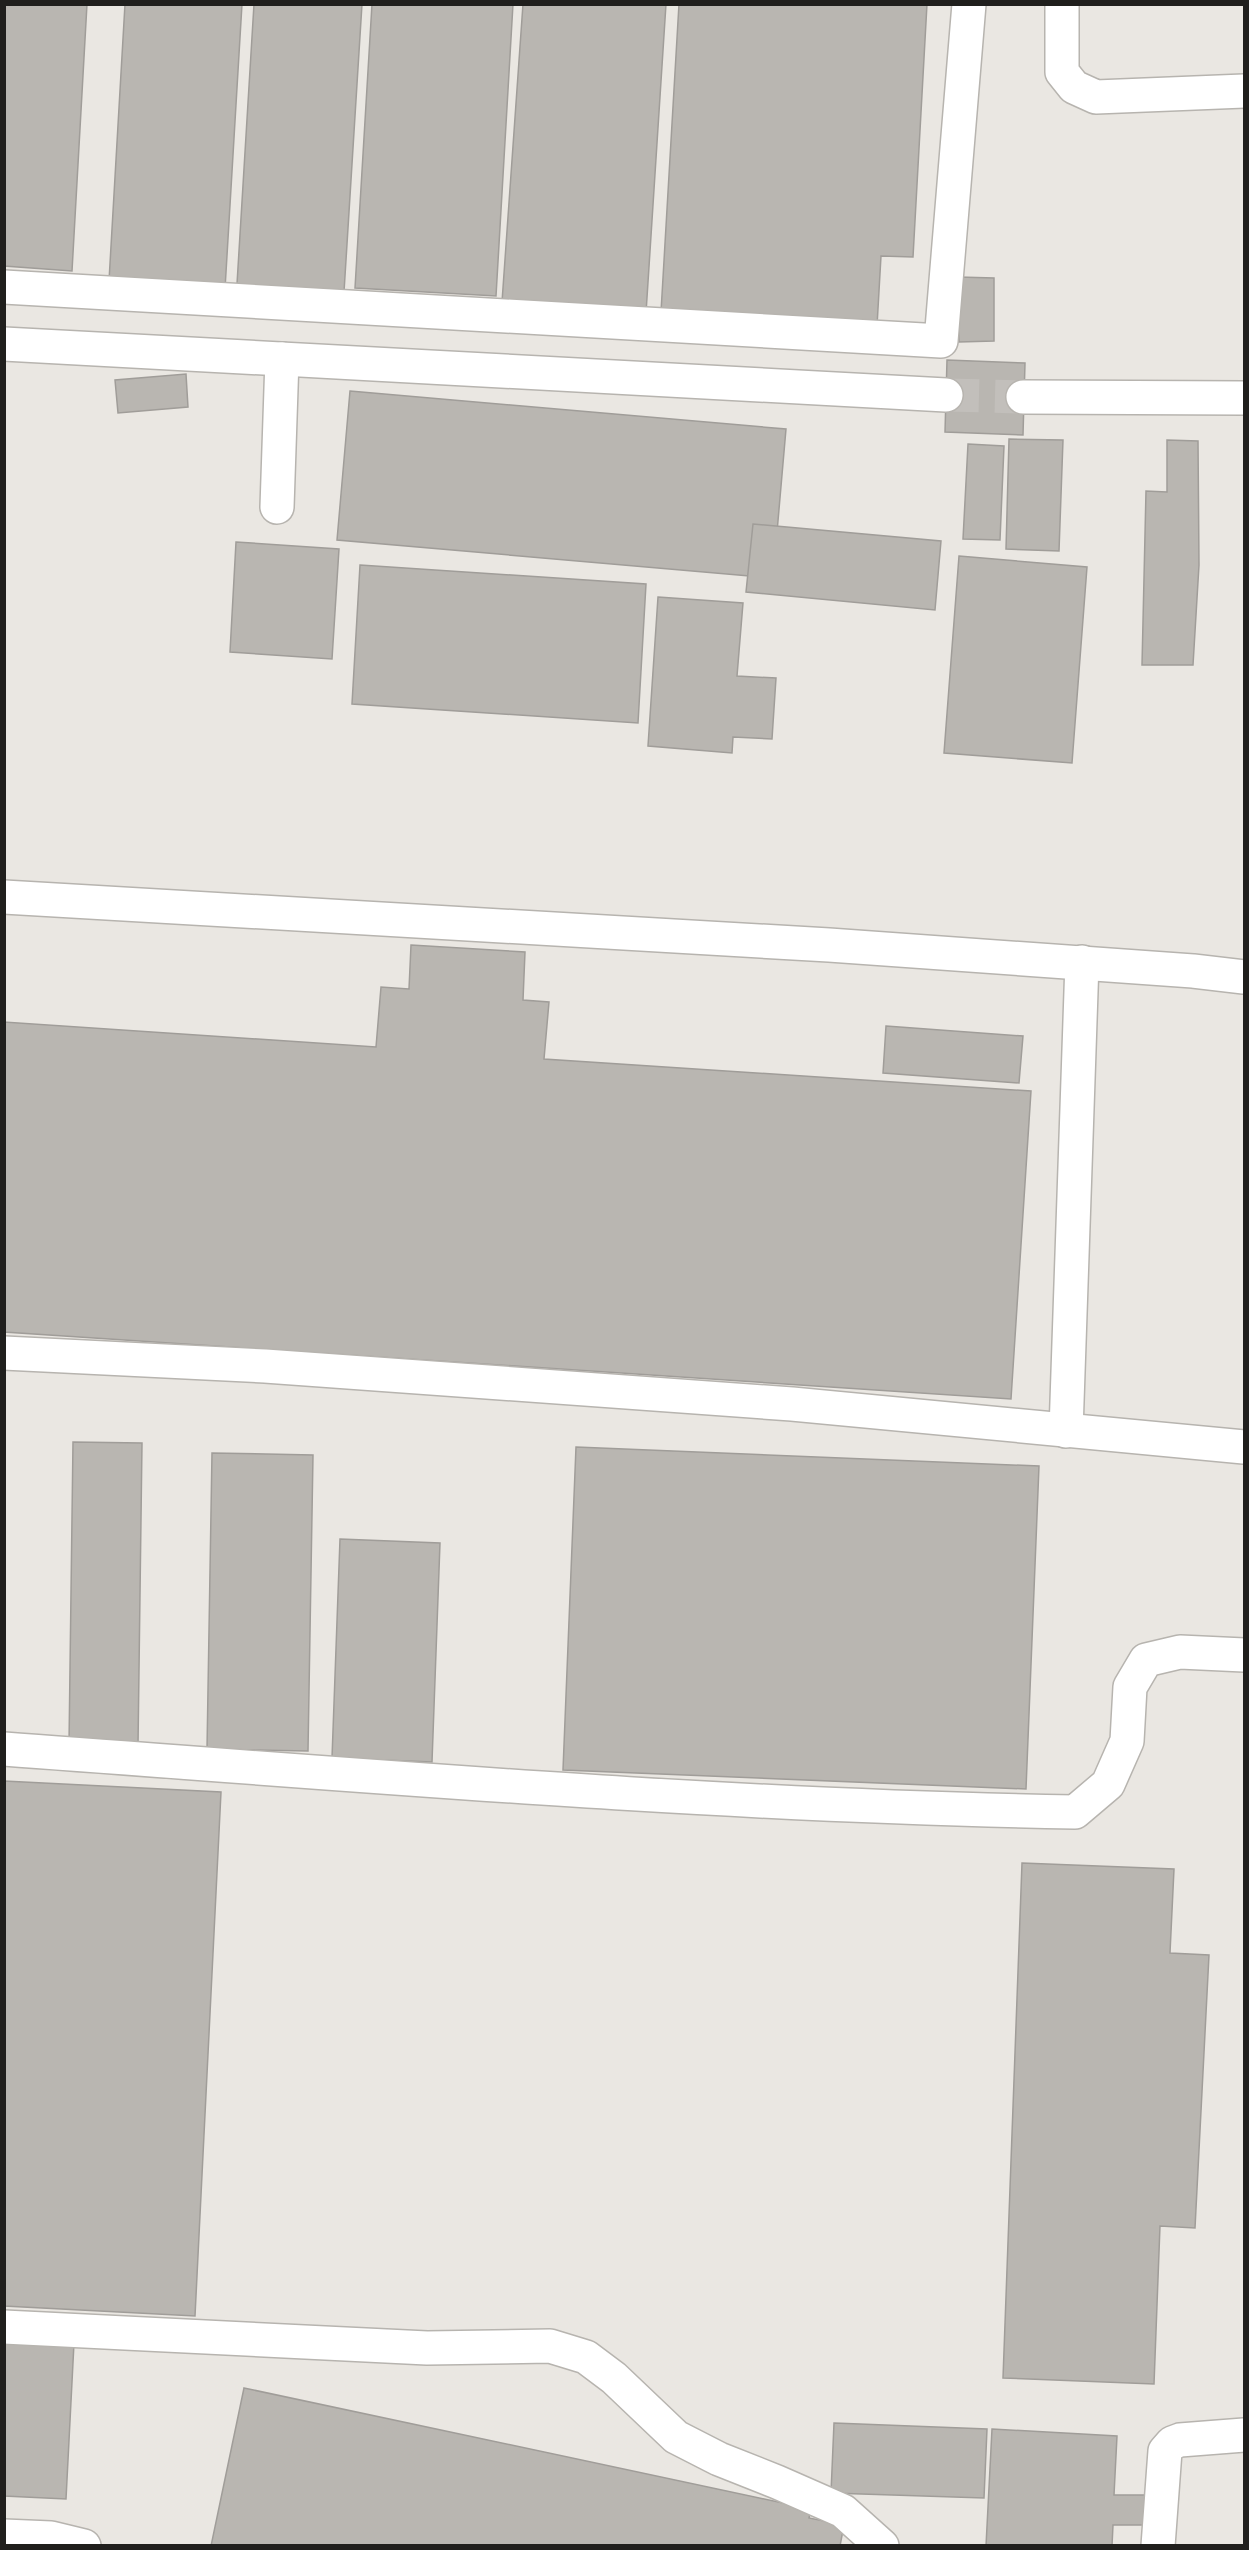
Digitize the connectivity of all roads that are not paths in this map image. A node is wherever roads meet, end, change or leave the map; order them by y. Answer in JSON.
{"nodes":[{"id":1,"x":969,"y":4,"type":"edge"},
{"id":2,"x":1062,"y":4,"type":"edge"},
{"id":3,"x":1245,"y":91,"type":"edge"},
{"id":4,"x":4,"y":287,"type":"edge"},
{"id":5,"x":4,"y":344,"type":"edge"},
{"id":6,"x":282,"y":359,"type":"junction"},
{"id":7,"x":946,"y":395,"type":"tunnel mouth"},
{"id":8,"x":1023,"y":398,"type":"tunnel mouth"},
{"id":9,"x":1245,"y":398,"type":"edge"},
{"id":10,"x":277,"y":507,"type":"dead end"},
{"id":11,"x":4,"y":897,"type":"edge"},
{"id":12,"x":1082,"y":962,"type":"junction"},
{"id":13,"x":1245,"y":977,"type":"edge"},
{"id":14,"x":4,"y":1353,"type":"edge"},
{"id":15,"x":1066,"y":1431,"type":"junction"},
{"id":16,"x":1245,"y":1447,"type":"edge"},
{"id":17,"x":1245,"y":1655,"type":"edge"},
{"id":18,"x":4,"y":1749,"type":"edge"},
{"id":19,"x":4,"y":2327,"type":"edge"},
{"id":20,"x":1245,"y":2435,"type":"edge"},
{"id":21,"x":4,"y":2536,"type":"edge"},
{"id":22,"x":84,"y":2546,"type":"edge"},
{"id":23,"x":882,"y":2546,"type":"edge"},
{"id":24,"x":1158,"y":2546,"type":"edge"}],
"edges":[{"from":1,"to":4,"type":"lane"},
{"from":2,"to":3,"type":"lane"},
{"from":5,"to":6,"type":"lane"},
{"from":6,"to":7,"type":"lane"},
{"from":6,"to":10,"type":"lane"},
{"from":8,"to":9,"type":"lane"},
{"from":11,"to":12,"type":"lane"},
{"from":12,"to":13,"type":"lane"},
{"from":12,"to":15,"type":"lane"},
{"from":14,"to":15,"type":"lane"},
{"from":15,"to":16,"type":"lane"},
{"from":17,"to":18,"type":"lane"},
{"from":19,"to":23,"type":"lane"},
{"from":20,"to":24,"type":"lane"},
{"from":21,"to":22,"type":"lane"}]}
